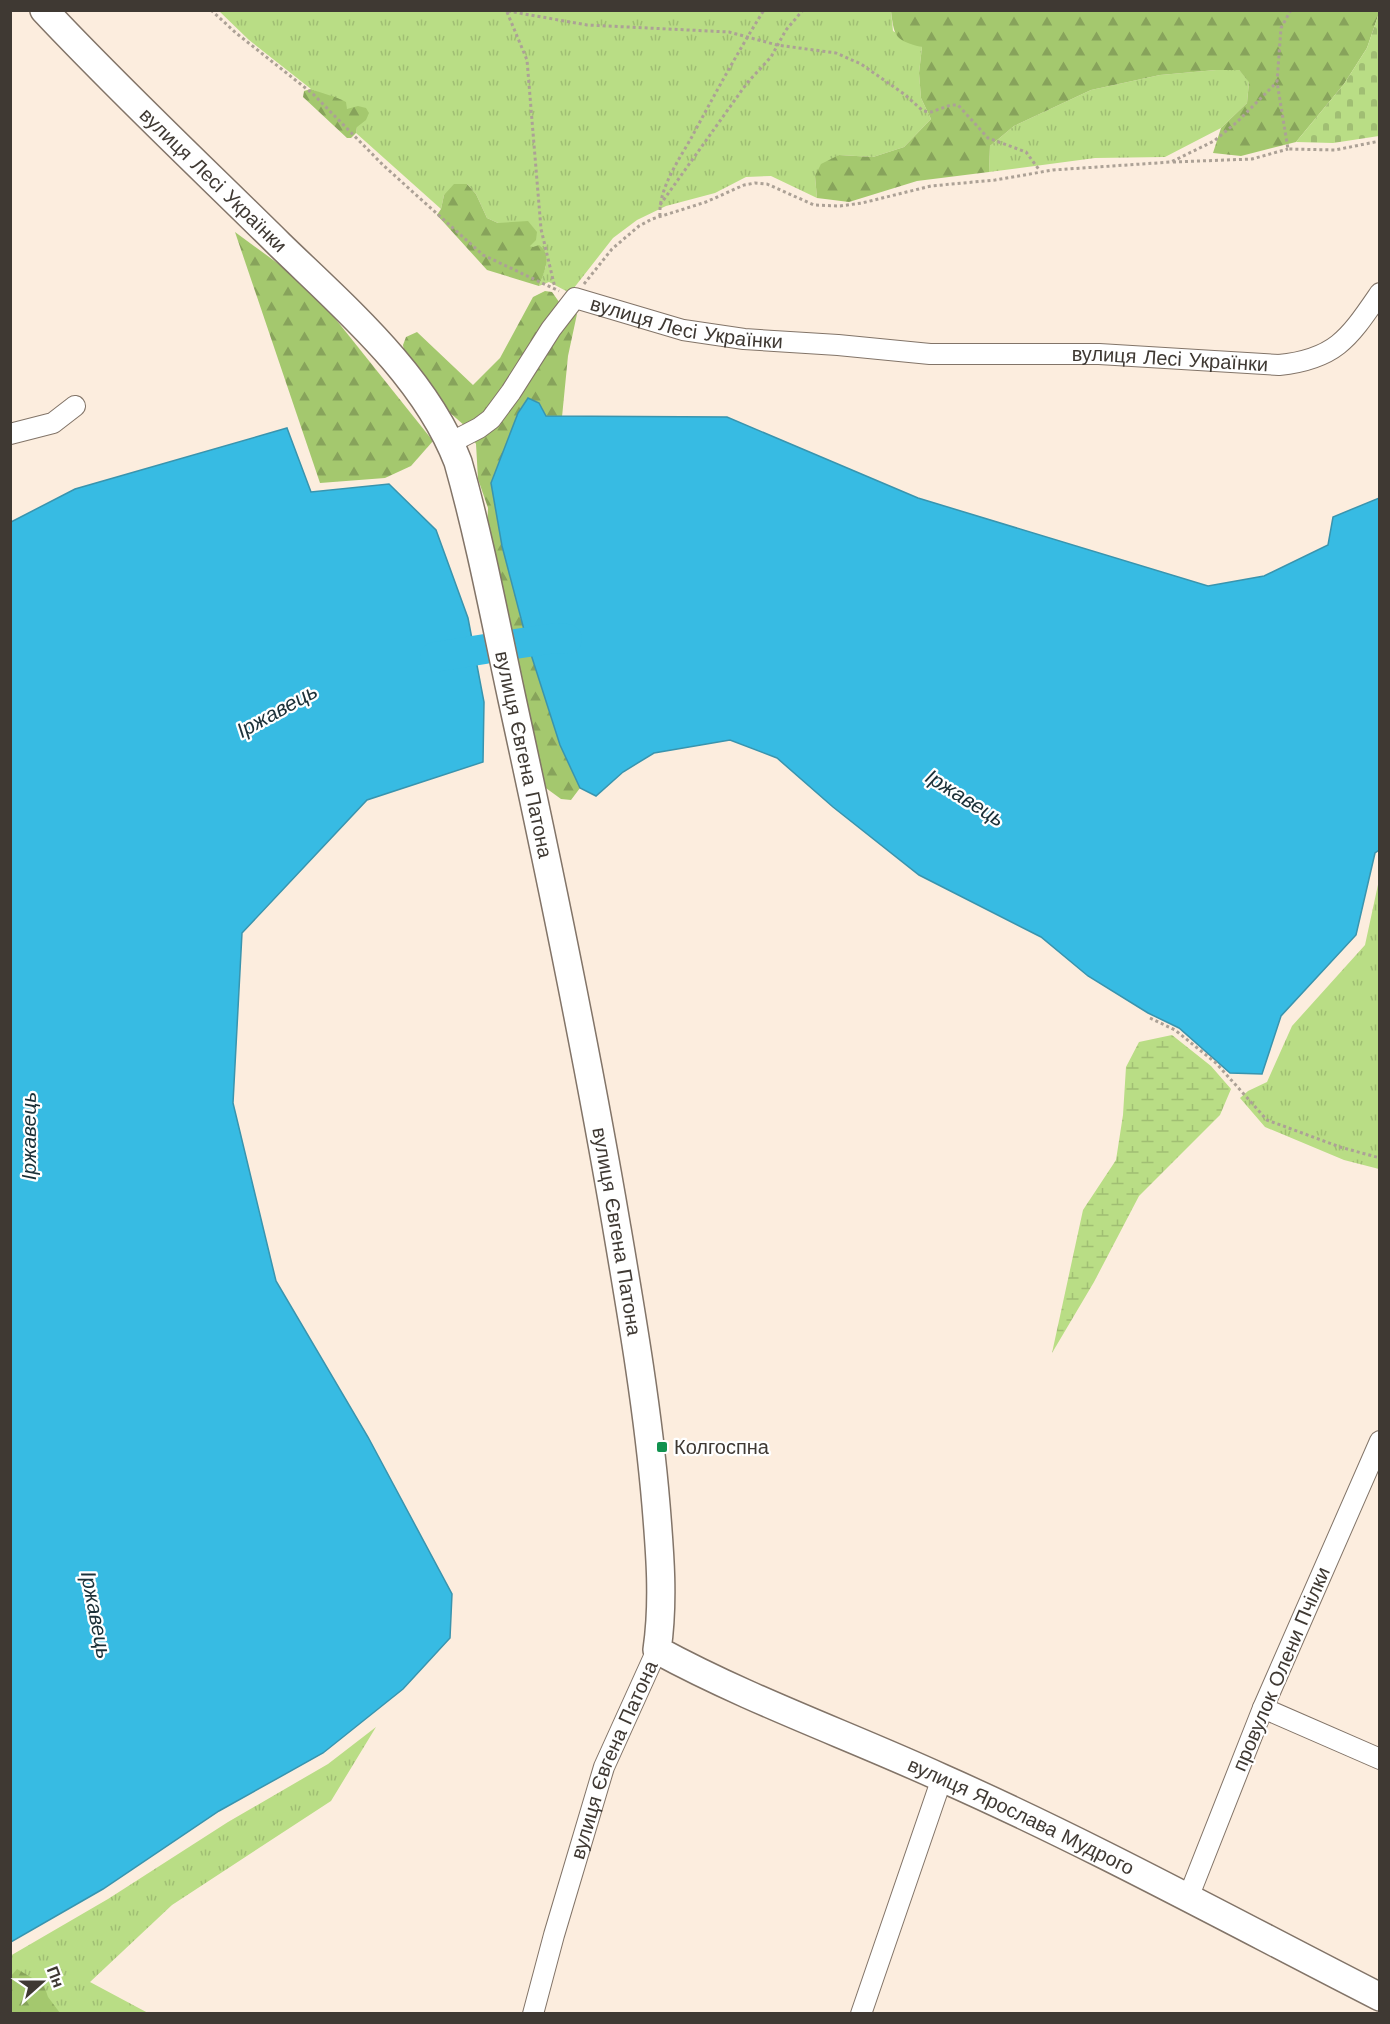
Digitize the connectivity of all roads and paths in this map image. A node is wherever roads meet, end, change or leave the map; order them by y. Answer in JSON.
{"nodes":[{"id":1,"x":44,"y":10,"type":"edge"},
{"id":2,"x":211,"y":10,"type":"edge"},
{"id":3,"x":764,"y":10,"type":"edge"},
{"id":4,"x":802,"y":10,"type":"edge"},
{"id":5,"x":1291,"y":10,"type":"edge"},
{"id":6,"x":505,"y":11,"type":"edge"},
{"id":7,"x":748,"y":36,"type":"junction"},
{"id":8,"x":777,"y":45,"type":"junction"},
{"id":9,"x":1277,"y":82,"type":"junction"},
{"id":10,"x":1380,"y":141,"type":"edge"},
{"id":11,"x":1288,"y":149,"type":"junction"},
{"id":12,"x":1171,"y":162,"type":"junction"},
{"id":13,"x":1040,"y":171,"type":"junction"},
{"id":14,"x":660,"y":205,"type":"junction"},
{"id":15,"x":660,"y":216,"type":"junction"},
{"id":16,"x":555,"y":288,"type":"junction"},
{"id":17,"x":1380,"y":293,"type":"edge"},
{"id":18,"x":574,"y":298,"type":"junction"},
{"id":19,"x":75,"y":406,"type":"dead end"},
{"id":20,"x":10,"y":435,"type":"edge"},
{"id":21,"x":450,"y":442,"type":"junction"},
{"id":22,"x":1150,"y":1018,"type":"dead end"},
{"id":23,"x":1380,"y":1158,"type":"edge"},
{"id":24,"x":1380,"y":1441,"type":"edge"},
{"id":25,"x":657,"y":1650,"type":"junction"},
{"id":26,"x":1263,"y":1708,"type":"junction"},
{"id":27,"x":1380,"y":1759,"type":"edge"},
{"id":28,"x":942,"y":1778,"type":"junction"},
{"id":29,"x":1188,"y":1898,"type":"junction"},
{"id":30,"x":1380,"y":1997,"type":"edge"},
{"id":31,"x":533,"y":2013,"type":"edge"},
{"id":32,"x":861,"y":2013,"type":"edge"}],
"edges":[{"from":1,"to":21,"type":"street","name":"вулиця Лесі Українки"},
{"from":2,"to":16,"type":"path"},
{"from":3,"to":7,"type":"path"},
{"from":4,"to":8,"type":"path"},
{"from":5,"to":9,"type":"path"},
{"from":6,"to":7,"type":"path"},
{"from":6,"to":16,"type":"path"},
{"from":7,"to":8,"type":"path"},
{"from":7,"to":14,"type":"path"},
{"from":8,"to":13,"type":"path"},
{"from":8,"to":14,"type":"path"},
{"from":9,"to":11,"type":"path"},
{"from":9,"to":12,"type":"path"},
{"from":10,"to":11,"type":"path"},
{"from":11,"to":12,"type":"path"},
{"from":12,"to":13,"type":"path"},
{"from":13,"to":15,"type":"path"},
{"from":14,"to":15,"type":"path"},
{"from":15,"to":18,"type":"path"},
{"from":16,"to":18,"type":"path"},
{"from":17,"to":18,"type":"street","name":"вулиця Лесі Українки"},
{"from":18,"to":21,"type":"street","name":"вулиця Лесі Українки"},
{"from":19,"to":20,"type":"street"},
{"from":21,"to":25,"type":"street","name":"вулиця Євгена Патона"},
{"from":22,"to":23,"type":"path"},
{"from":24,"to":26,"type":"street","name":"провулок Олени Пчілки"},
{"from":25,"to":28,"type":"street","name":"вулиця Ярослава Мудрого"},
{"from":25,"to":31,"type":"street","name":"вулиця Євгена Патона"},
{"from":26,"to":27,"type":"street"},
{"from":26,"to":29,"type":"street","name":"провулок Олени Пчілки"},
{"from":28,"to":29,"type":"street","name":"вулиця Ярослава Мудрого"},
{"from":28,"to":32,"type":"street"},
{"from":29,"to":30,"type":"street","name":"вулиця Ярослава Мудрого"}]}
